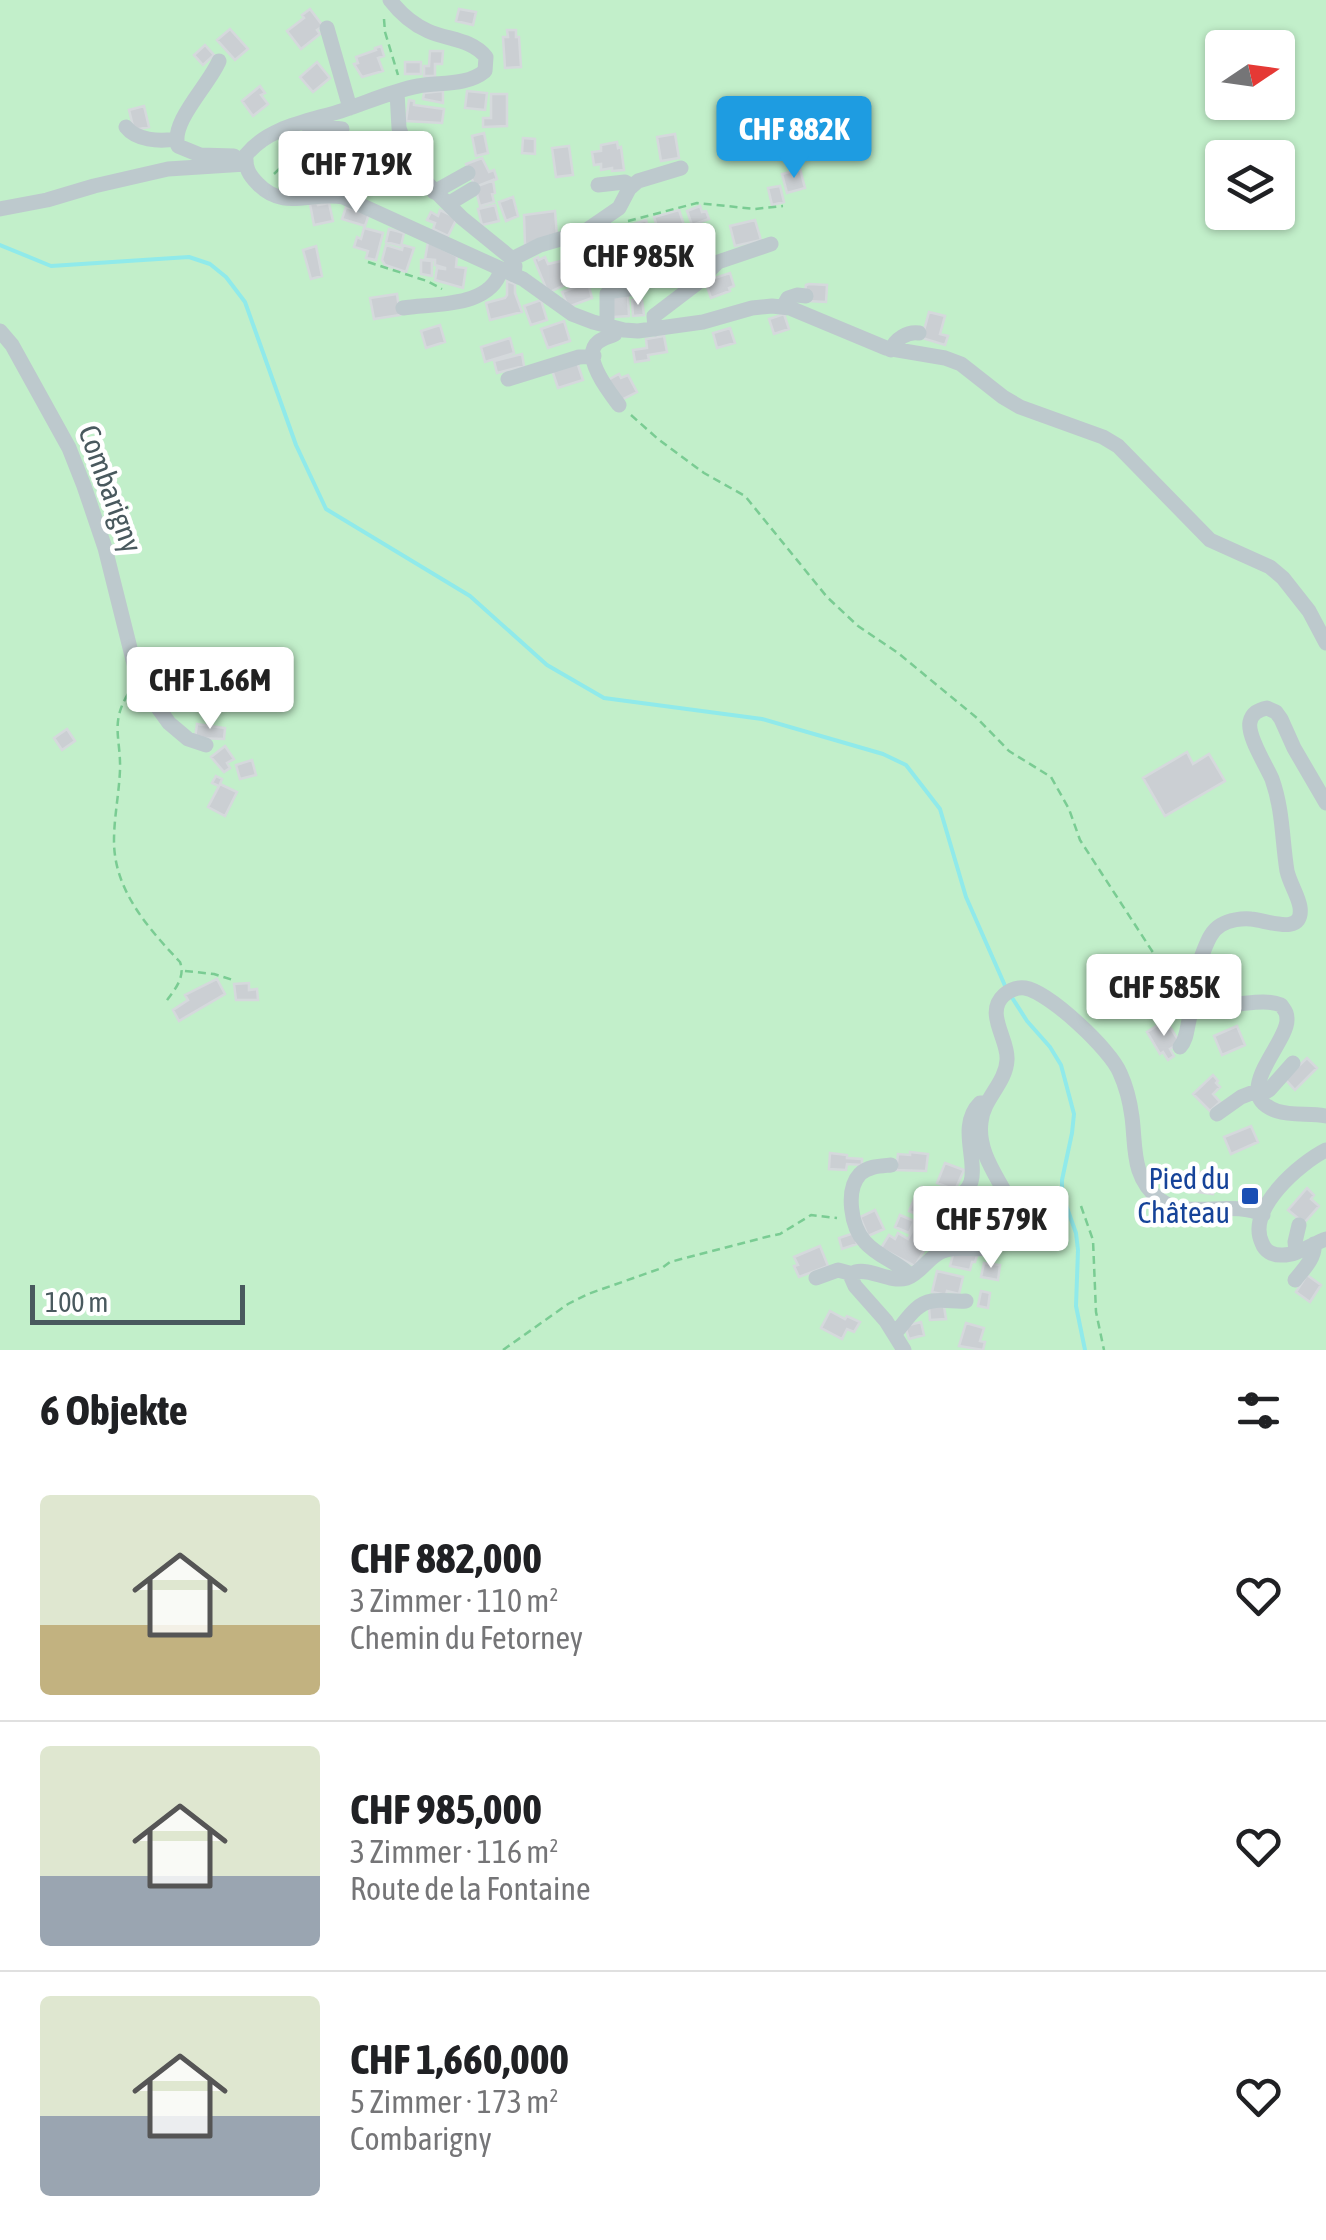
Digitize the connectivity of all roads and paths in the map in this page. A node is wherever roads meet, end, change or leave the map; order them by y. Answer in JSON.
{"nodes":[{"id":1,"x":390,"y":1,"type":"edge"},
{"id":2,"x":327,"y":28,"type":"dead end"},
{"id":3,"x":219,"y":61,"type":"dead end"},
{"id":4,"x":398,"y":91,"type":"junction"},
{"id":5,"x":350,"y":108,"type":"junction"},
{"id":6,"x":304,"y":122,"type":"junction"},
{"id":7,"x":126,"y":127,"type":"dead end"},
{"id":8,"x":342,"y":129,"type":"dead end"},
{"id":9,"x":176,"y":139,"type":"junction"},
{"id":10,"x":246,"y":161,"type":"junction"},
{"id":11,"x":294,"y":164,"type":"dead end"},
{"id":12,"x":680,"y":168,"type":"dead end"},
{"id":13,"x":598,"y":185,"type":"dead end"},
{"id":14,"x":632,"y":186,"type":"junction"},
{"id":15,"x":261,"y":187,"type":"junction"},
{"id":16,"x":434,"y":192,"type":"junction"},
{"id":17,"x":448,"y":204,"type":"junction"},
{"id":18,"x":784,"y":206,"type":"dead end"},
{"id":19,"x":0,"y":209,"type":"edge"},
{"id":20,"x":593,"y":231,"type":"dead end"},
{"id":21,"x":622,"y":231,"type":"joint"},
{"id":22,"x":771,"y":244,"type":"dead end"},
{"id":23,"x":368,"y":262,"type":"dead end"},
{"id":24,"x":509,"y":268,"type":"junction"},
{"id":25,"x":641,"y":276,"type":"dead end"},
{"id":26,"x":806,"y":296,"type":"dead end"},
{"id":27,"x":470,"y":298,"type":"junction"},
{"id":28,"x":783,"y":307,"type":"junction"},
{"id":29,"x":402,"y":308,"type":"dead end"},
{"id":30,"x":612,"y":327,"type":"junction"},
{"id":31,"x":654,"y":329,"type":"junction"},
{"id":32,"x":0,"y":331,"type":"edge"},
{"id":33,"x":919,"y":333,"type":"dead end"},
{"id":34,"x":891,"y":350,"type":"junction"},
{"id":35,"x":594,"y":356,"type":"junction"},
{"id":36,"x":508,"y":379,"type":"dead end"},
{"id":37,"x":619,"y":405,"type":"joint"},
{"id":38,"x":1326,"y":643,"type":"edge"},
{"id":39,"x":138,"y":680,"type":"junction"},
{"id":40,"x":206,"y":746,"type":"dead end"},
{"id":41,"x":1326,"y":803,"type":"edge"},
{"id":42,"x":182,"y":971,"type":"junction"},
{"id":43,"x":233,"y":980,"type":"dead end"},
{"id":44,"x":1199,"y":994,"type":"junction"},
{"id":45,"x":165,"y":1003,"type":"dead end"},
{"id":46,"x":1180,"y":1047,"type":"dead end"},
{"id":47,"x":1293,"y":1063,"type":"dead end"},
{"id":48,"x":1260,"y":1092,"type":"junction"},
{"id":49,"x":987,"y":1103,"type":"junction"},
{"id":50,"x":1217,"y":1114,"type":"dead end"},
{"id":51,"x":1326,"y":1116,"type":"edge"},
{"id":52,"x":1326,"y":1150,"type":"edge"},
{"id":53,"x":891,"y":1165,"type":"dead end"},
{"id":54,"x":948,"y":1200,"type":"dead end"},
{"id":55,"x":1081,"y":1206,"type":"dead end"},
{"id":56,"x":1263,"y":1215,"type":"junction"},
{"id":57,"x":853,"y":1216,"type":"junction"},
{"id":58,"x":1299,"y":1225,"type":"dead end"},
{"id":59,"x":1320,"y":1241,"type":"edge"},
{"id":60,"x":1296,"y":1251,"type":"junction"},
{"id":61,"x":852,"y":1274,"type":"junction"},
{"id":62,"x":911,"y":1276,"type":"junction"},
{"id":63,"x":816,"y":1278,"type":"dead end"},
{"id":64,"x":1295,"y":1280,"type":"dead end"},
{"id":65,"x":966,"y":1301,"type":"dead end"},
{"id":66,"x":895,"y":1333,"type":"junction"},
{"id":67,"x":503,"y":1350,"type":"edge"},
{"id":68,"x":904,"y":1350,"type":"edge"},
{"id":69,"x":1104,"y":1350,"type":"edge"}],
"edges":[{"from":1,"to":4,"type":"path"},
{"from":1,"to":4,"type":"street"},
{"from":2,"to":5,"type":"street"},
{"from":3,"to":9,"type":"street"},
{"from":4,"to":5,"type":"street"},
{"from":4,"to":16,"type":"street"},
{"from":5,"to":6,"type":"street"},
{"from":6,"to":8,"type":"street"},
{"from":6,"to":10,"type":"street"},
{"from":7,"to":9,"type":"street"},
{"from":9,"to":10,"type":"street"},
{"from":10,"to":15,"type":"street"},
{"from":10,"to":19,"type":"street"},
{"from":11,"to":15,"type":"path"},
{"from":12,"to":14,"type":"street"},
{"from":13,"to":14,"type":"street"},
{"from":14,"to":24,"type":"street"},
{"from":15,"to":24,"type":"street"},
{"from":16,"to":17,"type":"street"},
{"from":16,"to":17,"type":"street"},
{"from":17,"to":24,"type":"street"},
{"from":18,"to":21,"type":"path"},
{"from":20,"to":21,"type":"street"},
{"from":22,"to":31,"type":"street"},
{"from":23,"to":27,"type":"path"},
{"from":24,"to":27,"type":"street"},
{"from":24,"to":30,"type":"street"},
{"from":25,"to":30,"type":"street"},
{"from":26,"to":28,"type":"street"},
{"from":27,"to":29,"type":"street"},
{"from":28,"to":31,"type":"street"},
{"from":28,"to":34,"type":"street"},
{"from":30,"to":31,"type":"street"},
{"from":30,"to":35,"type":"street"},
{"from":32,"to":39,"type":"street","name":"Combarigny"},
{"from":33,"to":34,"type":"street"},
{"from":34,"to":38,"type":"street"},
{"from":35,"to":36,"type":"street"},
{"from":35,"to":37,"type":"street"},
{"from":37,"to":44,"type":"path"},
{"from":39,"to":40,"type":"street","name":"Combarigny"},
{"from":39,"to":42,"type":"path"},
{"from":41,"to":44,"type":"street"},
{"from":42,"to":43,"type":"path"},
{"from":42,"to":45,"type":"path"},
{"from":44,"to":46,"type":"street"},
{"from":44,"to":48,"type":"street"},
{"from":47,"to":48,"type":"street"},
{"from":48,"to":50,"type":"street"},
{"from":48,"to":51,"type":"street"},
{"from":49,"to":54,"type":"street"},
{"from":49,"to":56,"type":"street"},
{"from":49,"to":62,"type":"street"},
{"from":52,"to":56,"type":"street"},
{"from":53,"to":57,"type":"street"},
{"from":55,"to":69,"type":"path"},
{"from":56,"to":60,"type":"street"},
{"from":57,"to":62,"type":"street"},
{"from":57,"to":67,"type":"path"},
{"from":58,"to":60,"type":"street"},
{"from":59,"to":60,"type":"street"},
{"from":59,"to":64,"type":"street"},
{"from":61,"to":62,"type":"street"},
{"from":61,"to":63,"type":"street"},
{"from":61,"to":66,"type":"street"},
{"from":65,"to":66,"type":"street"},
{"from":66,"to":68,"type":"street"}]}
